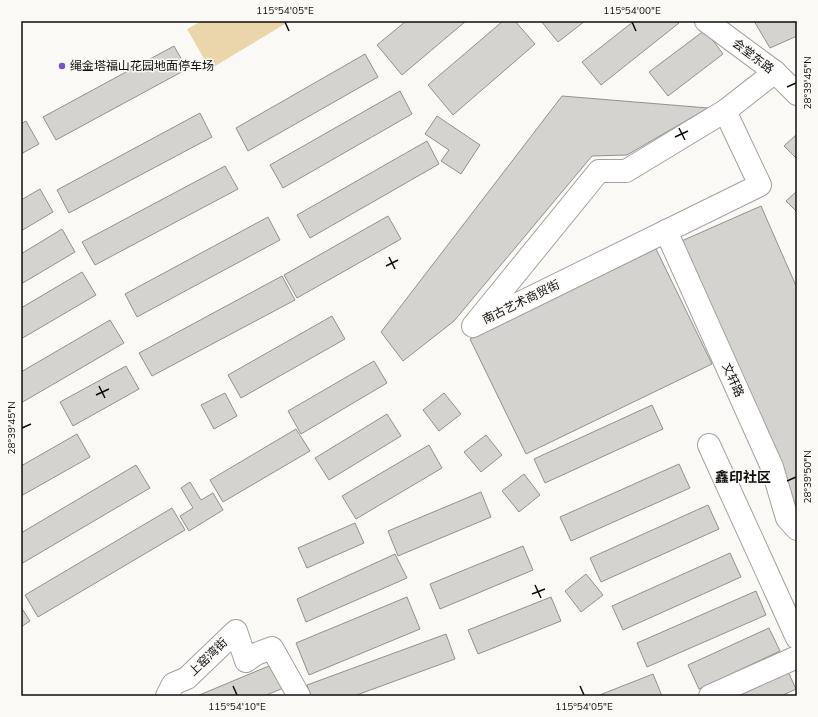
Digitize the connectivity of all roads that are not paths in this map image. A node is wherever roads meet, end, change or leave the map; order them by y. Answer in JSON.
{"nodes":[{"id":1,"x":706,"y":21,"type":"edge"},
{"id":2,"x":775,"y":72,"type":"junction"},
{"id":3,"x":797,"y":94,"type":"edge"},
{"id":4,"x":725,"y":111,"type":"junction"},
{"id":5,"x":666,"y":231,"type":"junction"},
{"id":6,"x":708,"y":445,"type":"dead end"},
{"id":7,"x":797,"y":529,"type":"edge"},
{"id":8,"x":797,"y":638,"type":"edge"},
{"id":9,"x":797,"y":657,"type":"edge"},
{"id":10,"x":167,"y":696,"type":"edge"},
{"id":11,"x":299,"y":696,"type":"edge"},
{"id":12,"x":710,"y":696,"type":"edge"}],
"edges":[{"from":1,"to":2,"type":"street","name":"会堂东路"},
{"from":2,"to":3,"type":"street","name":"会堂东路"},
{"from":2,"to":4,"type":"street","name":"南古艺术商贸街"},
{"from":4,"to":5,"type":"street","name":"南古艺术商贸街"},
{"from":4,"to":5,"type":"street","name":"南古艺术商贸街"},
{"from":5,"to":7,"type":"street","name":"文轩路"},
{"from":6,"to":8,"type":"street"},
{"from":9,"to":12,"type":"street"},
{"from":10,"to":11,"type":"street","name":"上窑湾街"}]}
